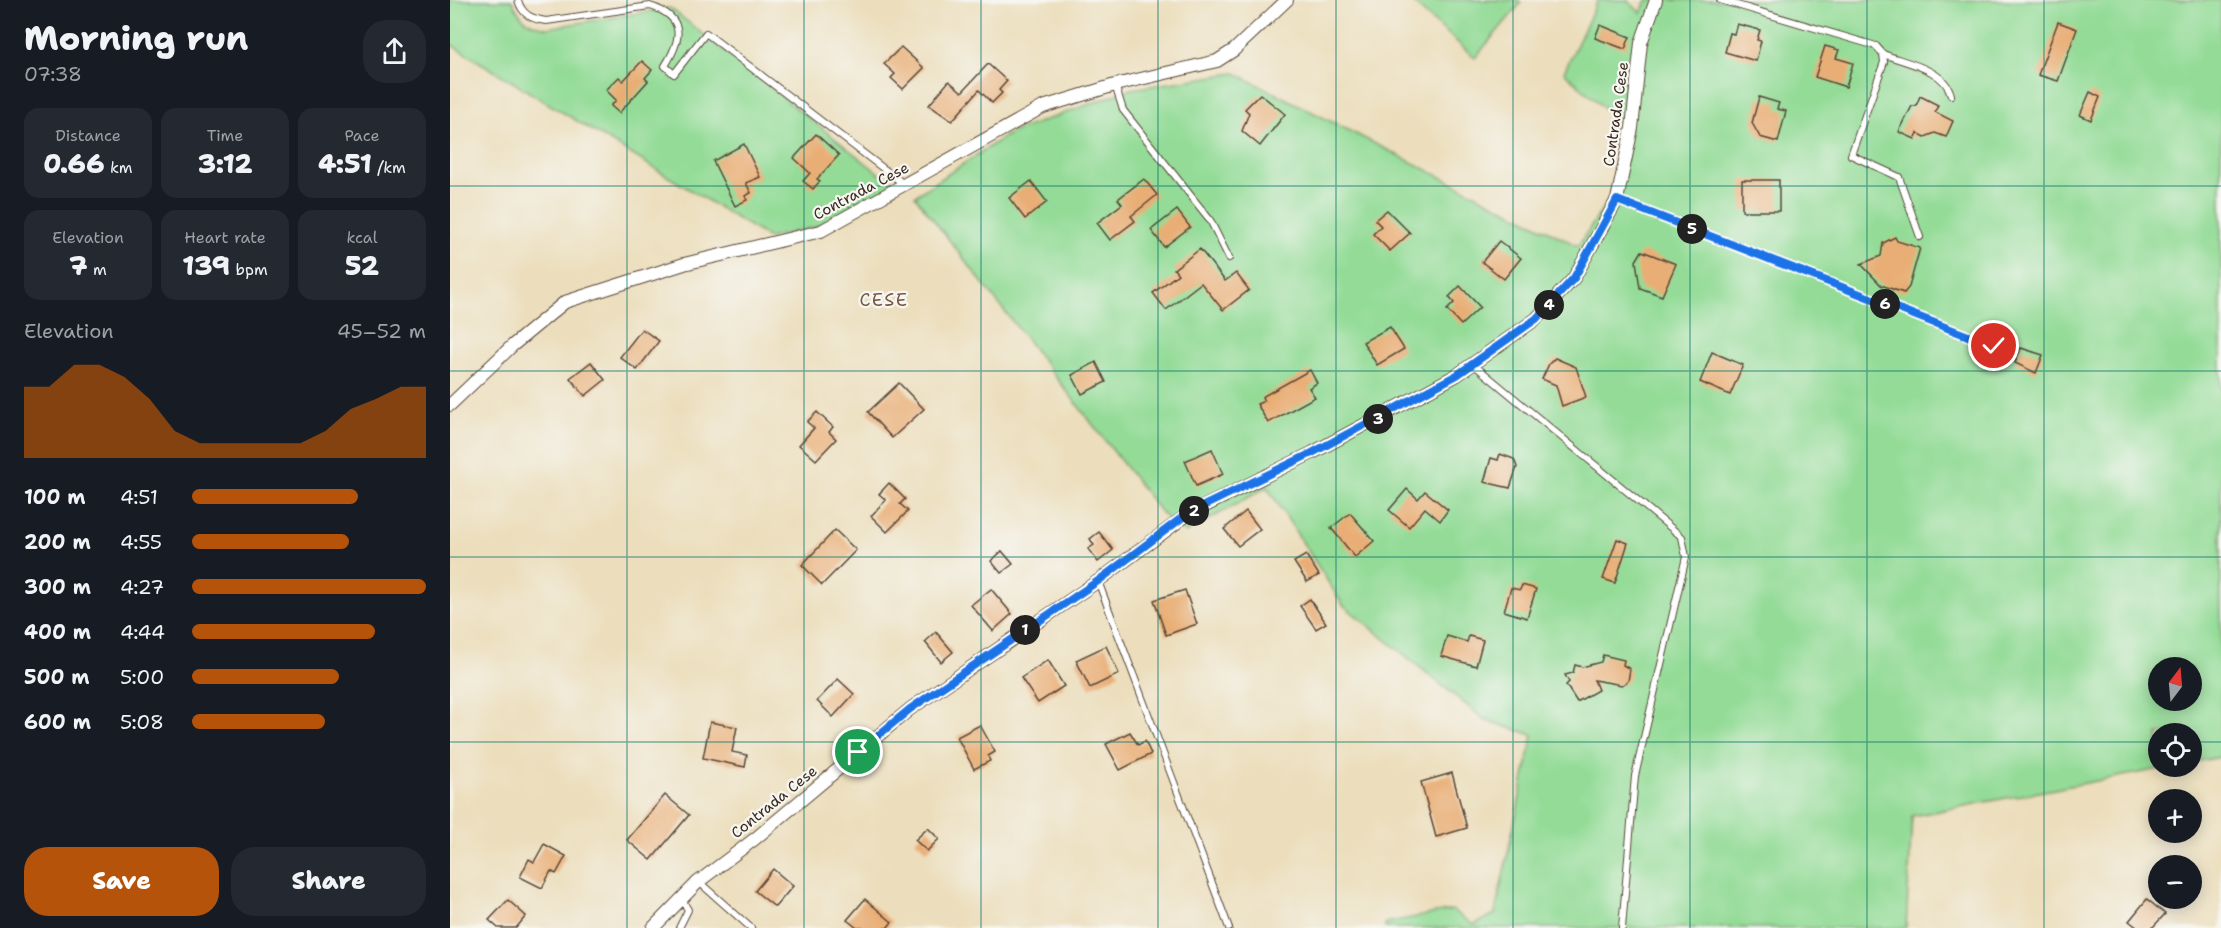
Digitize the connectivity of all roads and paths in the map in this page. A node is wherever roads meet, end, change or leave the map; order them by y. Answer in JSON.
{"nodes":[{"id":1,"x":518,"y":0,"type":"edge"},
{"id":2,"x":1287,"y":0,"type":"edge"},
{"id":3,"x":1656,"y":0,"type":"edge"},
{"id":4,"x":1720,"y":0,"type":"edge"},
{"id":5,"x":1883,"y":54,"type":"junction"},
{"id":6,"x":1115,"y":85,"type":"junction"},
{"id":7,"x":1951,"y":95,"type":"dead end"},
{"id":8,"x":905,"y":186,"type":"junction"},
{"id":9,"x":1617,"y":200,"type":"junction"},
{"id":10,"x":1920,"y":237,"type":"dead end"},
{"id":11,"x":1229,"y":258,"type":"dead end"},
{"id":12,"x":1994,"y":346,"type":"dead end"},
{"id":13,"x":1473,"y":364,"type":"junction"},
{"id":14,"x":450,"y":405,"type":"edge"},
{"id":15,"x":1098,"y":581,"type":"junction"},
{"id":16,"x":698,"y":882,"type":"junction"},
{"id":17,"x":682,"y":899,"type":"junction"},
{"id":18,"x":653,"y":928,"type":"edge"},
{"id":19,"x":679,"y":928,"type":"edge"},
{"id":20,"x":751,"y":928,"type":"edge"},
{"id":21,"x":1228,"y":928,"type":"edge"},
{"id":22,"x":1622,"y":928,"type":"edge"}],
"edges":[{"from":1,"to":8,"type":"lane"},
{"from":2,"to":6,"type":"street","name":"Contrada Cese"},
{"from":3,"to":9,"type":"street","name":"Contrada Cese"},
{"from":4,"to":5,"type":"lane"},
{"from":5,"to":7,"type":"lane"},
{"from":5,"to":10,"type":"lane"},
{"from":6,"to":8,"type":"street","name":"Contrada Cese"},
{"from":6,"to":11,"type":"lane"},
{"from":8,"to":14,"type":"street","name":"Contrada Cese"},
{"from":9,"to":12,"type":"lane"},
{"from":9,"to":13,"type":"street","name":"Contrada Cese"},
{"from":13,"to":15,"type":"street","name":"Contrada Cese"},
{"from":13,"to":22,"type":"lane"},
{"from":15,"to":16,"type":"street","name":"Contrada Cese"},
{"from":15,"to":21,"type":"lane"},
{"from":16,"to":17,"type":"street","name":"Contrada Cese"},
{"from":16,"to":20,"type":"lane"},
{"from":17,"to":18,"type":"street","name":"Contrada Cese"},
{"from":17,"to":19,"type":"lane"}]}
